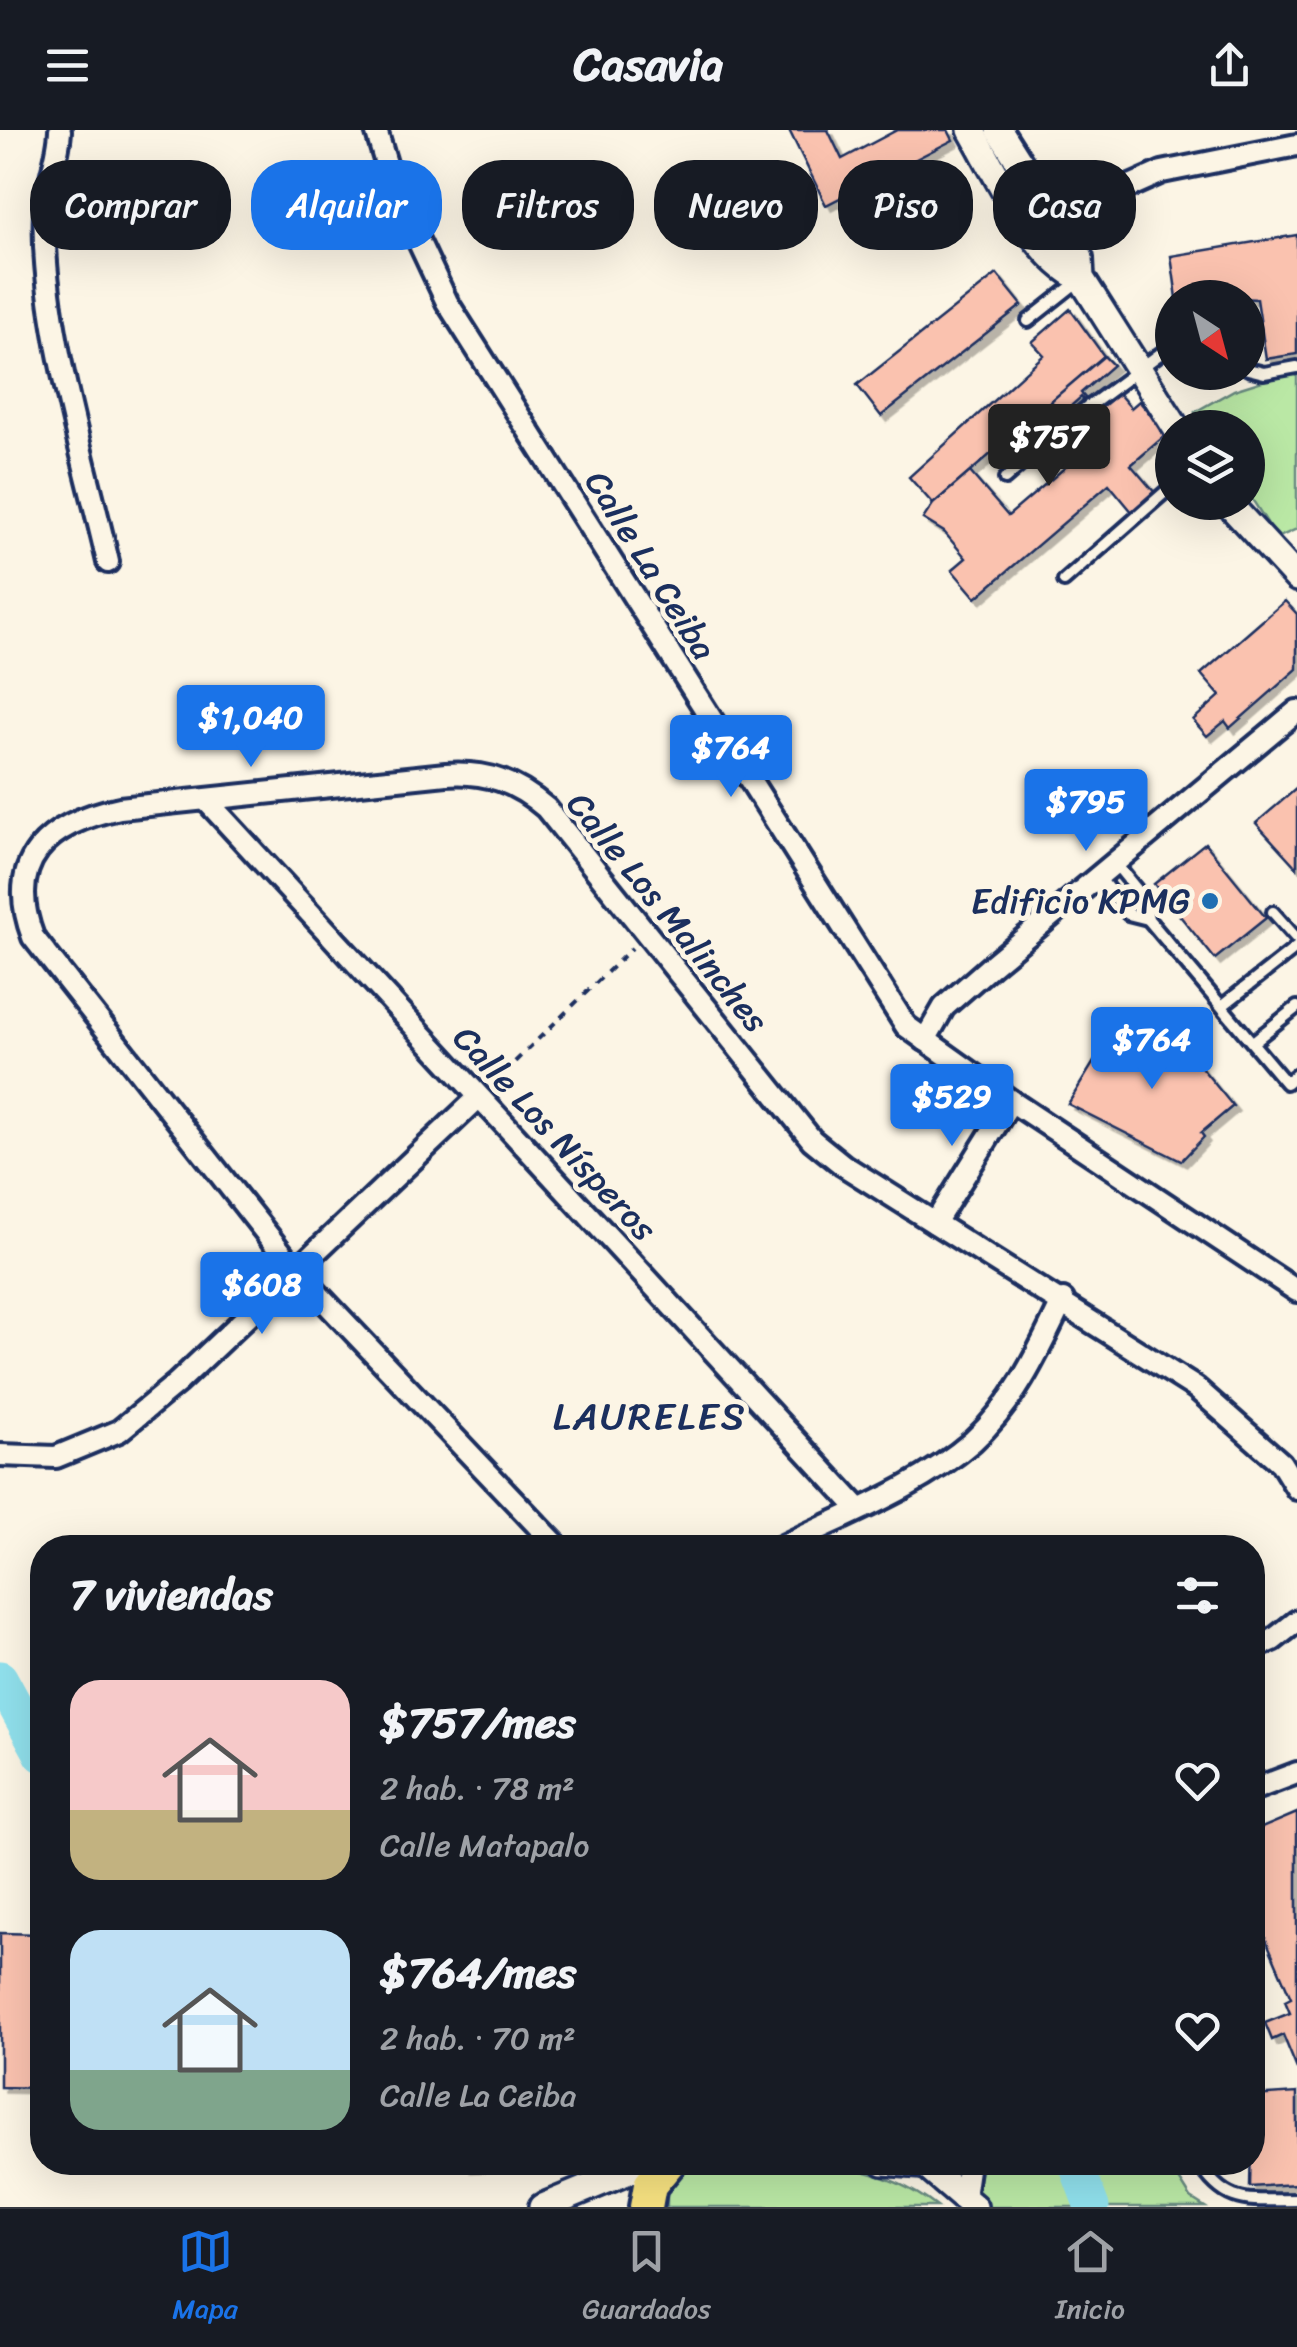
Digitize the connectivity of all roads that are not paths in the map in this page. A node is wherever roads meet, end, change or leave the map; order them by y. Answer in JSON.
{"nodes":[{"id":1,"x":60,"y":130,"type":"edge"},
{"id":2,"x":376,"y":130,"type":"edge"},
{"id":3,"x":972,"y":130,"type":"edge"},
{"id":4,"x":998,"y":130,"type":"edge"},
{"id":5,"x":1297,"y":146,"type":"edge"},
{"id":6,"x":1017,"y":160,"type":"edge"},
{"id":7,"x":1136,"y":184,"type":"edge"},
{"id":8,"x":1075,"y":250,"type":"edge"},
{"id":9,"x":1082,"y":278,"type":"junction"},
{"id":10,"x":1028,"y":321,"type":"dead end"},
{"id":11,"x":1155,"y":357,"type":"edge"},
{"id":12,"x":1297,"y":367,"type":"edge"},
{"id":13,"x":1138,"y":369,"type":"junction"},
{"id":14,"x":1265,"y":374,"type":"edge"},
{"id":15,"x":1164,"y":410,"type":"edge"},
{"id":16,"x":1005,"y":479,"type":"dead end"},
{"id":17,"x":1155,"y":501,"type":"edge"},
{"id":18,"x":1244,"y":520,"type":"edge"},
{"id":19,"x":108,"y":562,"type":"dead end"},
{"id":20,"x":1297,"y":578,"type":"edge"},
{"id":21,"x":1064,"y":582,"type":"dead end"},
{"id":22,"x":1297,"y":711,"type":"edge"},
{"id":23,"x":206,"y":800,"type":"junction"},
{"id":24,"x":1106,"y":870,"type":"junction"},
{"id":25,"x":1274,"y":912,"type":"dead end"},
{"id":26,"x":1148,"y":919,"type":"junction"},
{"id":27,"x":1297,"y":938,"type":"edge"},
{"id":28,"x":1297,"y":947,"type":"edge"},
{"id":29,"x":1222,"y":1006,"type":"junction"},
{"id":30,"x":1297,"y":1007,"type":"edge"},
{"id":31,"x":925,"y":1040,"type":"junction"},
{"id":32,"x":1253,"y":1042,"type":"junction"},
{"id":33,"x":1297,"y":1074,"type":"edge"},
{"id":34,"x":478,"y":1098,"type":"junction"},
{"id":35,"x":1011,"y":1102,"type":"junction"},
{"id":36,"x":935,"y":1223,"type":"junction"},
{"id":37,"x":296,"y":1271,"type":"junction"},
{"id":38,"x":1297,"y":1291,"type":"edge"},
{"id":39,"x":1063,"y":1300,"type":"junction"},
{"id":40,"x":0,"y":1455,"type":"edge"},
{"id":41,"x":1297,"y":1489,"type":"edge"},
{"id":42,"x":858,"y":1508,"type":"junction"},
{"id":43,"x":547,"y":1535,"type":"edge"},
{"id":44,"x":805,"y":1535,"type":"edge"},
{"id":45,"x":1297,"y":1621,"type":"edge"},
{"id":46,"x":1265,"y":1643,"type":"edge"},
{"id":47,"x":1297,"y":1773,"type":"edge"},
{"id":48,"x":1265,"y":1785,"type":"edge"},
{"id":49,"x":620,"y":2175,"type":"edge"},
{"id":50,"x":658,"y":2175,"type":"edge"},
{"id":51,"x":941,"y":2175,"type":"edge"},
{"id":52,"x":969,"y":2175,"type":"edge"},
{"id":53,"x":1207,"y":2175,"type":"edge"},
{"id":54,"x":1297,"y":2200,"type":"edge"},
{"id":55,"x":969,"y":2202,"type":"edge"},
{"id":56,"x":542,"y":2207,"type":"edge"},
{"id":57,"x":646,"y":2207,"type":"edge"}],
"edges":[{"from":1,"to":19,"type":"street"},
{"from":2,"to":31,"type":"street","name":"Calle La Ceiba"},
{"from":3,"to":9,"type":"street"},
{"from":4,"to":6,"type":"street"},
{"from":5,"to":7,"type":"street"},
{"from":8,"to":9,"type":"street"},
{"from":9,"to":10,"type":"lane"},
{"from":9,"to":13,"type":"street"},
{"from":11,"to":13,"type":"lane"},
{"from":12,"to":14,"type":"lane"},
{"from":13,"to":15,"type":"street"},
{"from":13,"to":16,"type":"lane"},
{"from":17,"to":21,"type":"lane"},
{"from":18,"to":20,"type":"street"},
{"from":22,"to":24,"type":"street"},
{"from":23,"to":34,"type":"street","name":"Calle Los Nísperos"},
{"from":23,"to":36,"type":"street","name":"Calle Los Malinches"},
{"from":23,"to":37,"type":"street","name":"Calle Los Malinches"},
{"from":24,"to":26,"type":"lane"},
{"from":24,"to":26,"type":"lane"},
{"from":24,"to":31,"type":"street"},
{"from":25,"to":27,"type":"lane"},
{"from":26,"to":29,"type":"lane"},
{"from":28,"to":29,"type":"lane"},
{"from":29,"to":32,"type":"lane"},
{"from":30,"to":32,"type":"lane"},
{"from":31,"to":35,"type":"street","name":"Calle La Ceiba"},
{"from":32,"to":33,"type":"lane"},
{"from":34,"to":37,"type":"street"},
{"from":34,"to":42,"type":"street","name":"Calle Los Nísperos"},
{"from":35,"to":36,"type":"street"},
{"from":35,"to":38,"type":"street","name":"Calle La Ceiba"},
{"from":36,"to":39,"type":"street","name":"Calle Los Malinches"},
{"from":37,"to":40,"type":"street"},
{"from":37,"to":43,"type":"street","name":"Calle Los Malinches"},
{"from":39,"to":41,"type":"street","name":"Calle Los Malinches"},
{"from":39,"to":42,"type":"street"},
{"from":42,"to":44,"type":"street"},
{"from":45,"to":46,"type":"street"},
{"from":47,"to":48,"type":"street"},
{"from":49,"to":56,"type":"street"},
{"from":50,"to":57,"type":"highway"},
{"from":51,"to":55,"type":"street"},
{"from":52,"to":55,"type":"street"},
{"from":53,"to":54,"type":"lane"}]}
